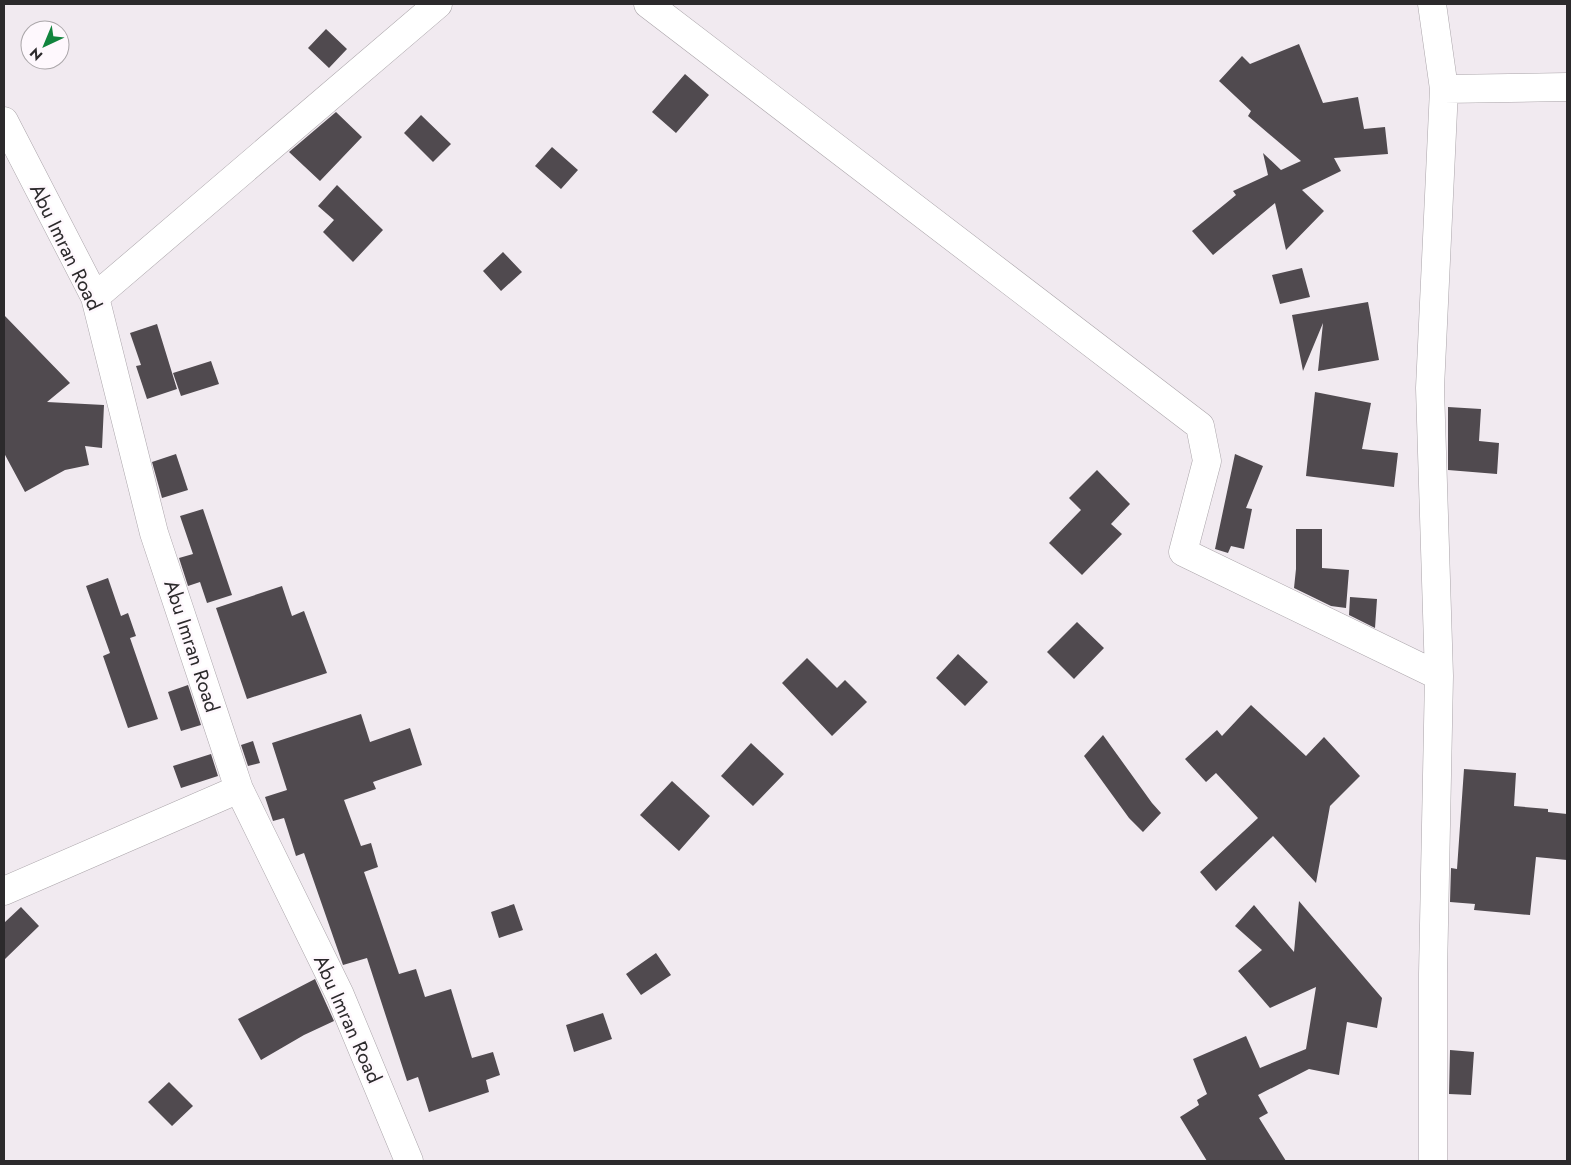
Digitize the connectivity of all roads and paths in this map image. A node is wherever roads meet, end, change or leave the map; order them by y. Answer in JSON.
{"nodes":[{"id":1,"x":438,"y":4,"type":"edge"},
{"id":2,"x":648,"y":4,"type":"edge"},
{"id":3,"x":1432,"y":4,"type":"edge"},
{"id":4,"x":1567,"y":87,"type":"edge"},
{"id":5,"x":1444,"y":89,"type":"junction"},
{"id":6,"x":4,"y":122,"type":"edge"},
{"id":7,"x":95,"y":297,"type":"junction"},
{"id":8,"x":1439,"y":676,"type":"junction"},
{"id":9,"x":239,"y":789,"type":"junction"},
{"id":10,"x":4,"y":891,"type":"edge"},
{"id":11,"x":409,"y":1161,"type":"edge"},
{"id":12,"x":1433,"y":1161,"type":"edge"}],
"edges":[{"from":1,"to":7,"type":"street"},
{"from":2,"to":8,"type":"street"},
{"from":3,"to":5,"type":"street"},
{"from":4,"to":5,"type":"street"},
{"from":5,"to":8,"type":"street"},
{"from":6,"to":7,"type":"street","name":"Abu Imran Road"},
{"from":7,"to":9,"type":"street","name":"Abu Imran Road"},
{"from":8,"to":12,"type":"street"},
{"from":9,"to":10,"type":"street"},
{"from":9,"to":11,"type":"street","name":"Abu Imran Road"}]}
